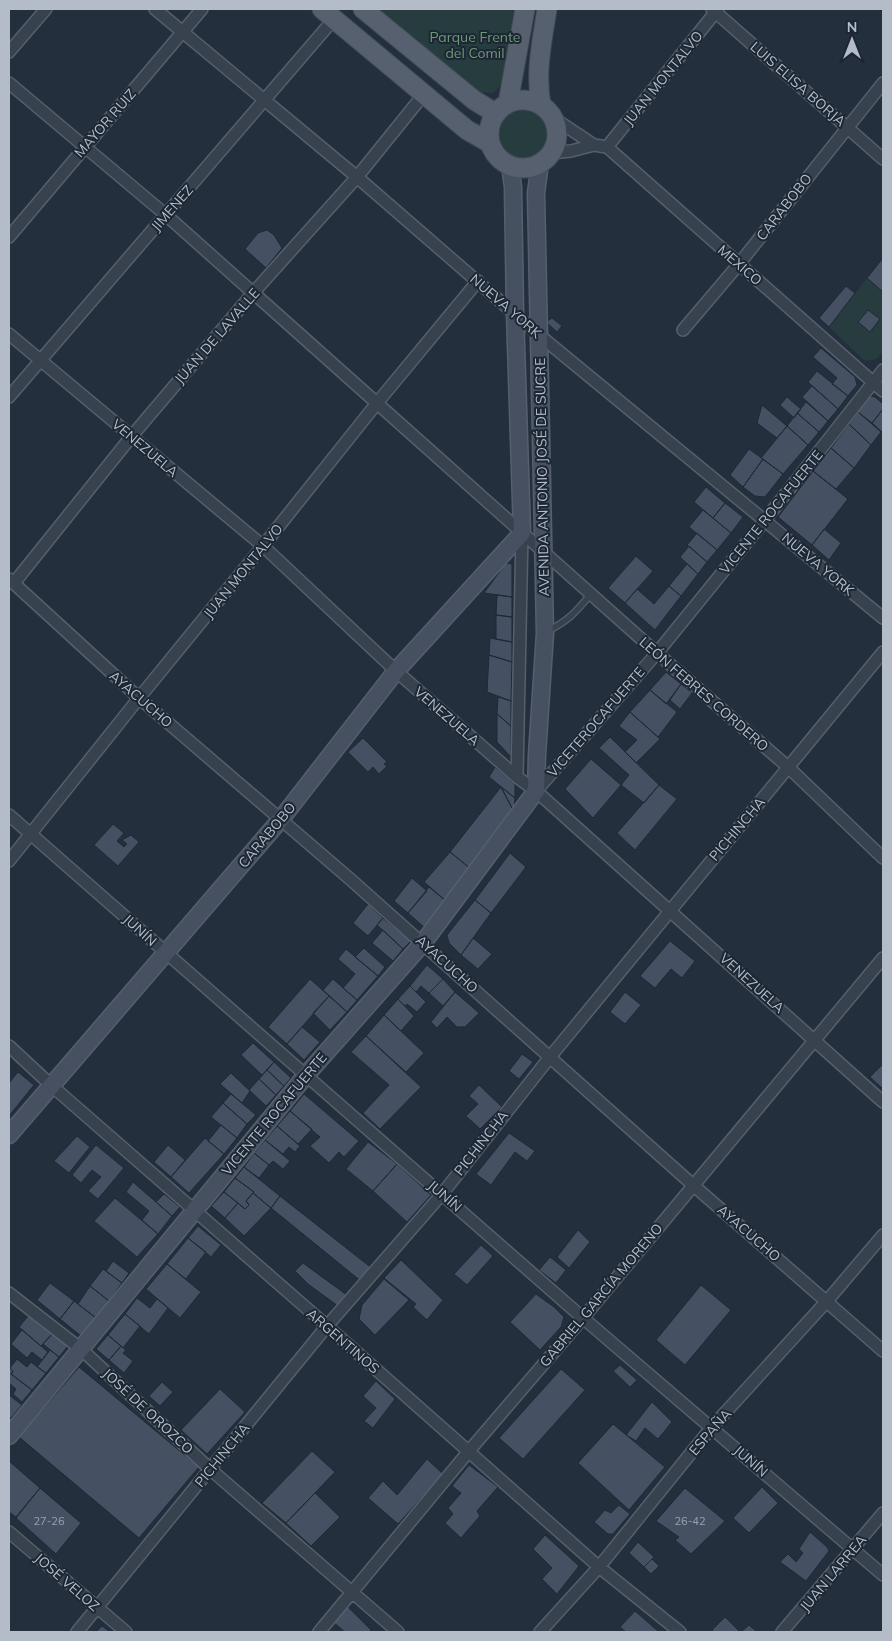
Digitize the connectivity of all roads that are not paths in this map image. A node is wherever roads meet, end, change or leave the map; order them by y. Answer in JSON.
{"nodes":[{"id":1,"x":46,"y":9,"type":"edge"},
{"id":2,"x":155,"y":9,"type":"edge"},
{"id":3,"x":202,"y":9,"type":"edge"},
{"id":4,"x":364,"y":9,"type":"edge"},
{"id":5,"x":525,"y":9,"type":"edge"},
{"id":6,"x":547,"y":9,"type":"edge"},
{"id":7,"x":715,"y":10,"type":"edge"},
{"id":8,"x":328,"y":14,"type":"edge"},
{"id":9,"x":183,"y":32,"type":"junction"},
{"id":10,"x":9,"y":52,"type":"edge"},
{"id":11,"x":512,"y":82,"type":"junction"},
{"id":12,"x":9,"y":83,"type":"edge"},
{"id":13,"x":883,"y":84,"type":"edge"},
{"id":14,"x":424,"y":94,"type":"junction"},
{"id":15,"x":468,"y":95,"type":"junction"},
{"id":16,"x":264,"y":100,"type":"junction"},
{"id":17,"x":502,"y":108,"type":"junction"},
{"id":18,"x":547,"y":111,"type":"junction"},
{"id":19,"x":847,"y":128,"type":"junction"},
{"id":20,"x":490,"y":143,"type":"junction"},
{"id":21,"x":594,"y":145,"type":"junction"},
{"id":22,"x":607,"y":146,"type":"junction"},
{"id":23,"x":84,"y":148,"type":"junction"},
{"id":24,"x":545,"y":158,"type":"junction"},
{"id":25,"x":883,"y":159,"type":"edge"},
{"id":26,"x":510,"y":165,"type":"junction"},
{"id":27,"x":357,"y":177,"type":"junction"},
{"id":28,"x":166,"y":216,"type":"junction"},
{"id":29,"x":9,"y":237,"type":"edge"},
{"id":30,"x":739,"y":264,"type":"junction"},
{"id":31,"x":478,"y":280,"type":"junction"},
{"id":32,"x":253,"y":293,"type":"junction"},
{"id":33,"x":514,"y":312,"type":"junction"},
{"id":34,"x":683,"y":330,"type":"dead end"},
{"id":35,"x":9,"y":334,"type":"edge"},
{"id":36,"x":540,"y":335,"type":"junction"},
{"id":37,"x":40,"y":360,"type":"junction"},
{"id":38,"x":883,"y":370,"type":"edge"},
{"id":39,"x":874,"y":382,"type":"junction"},
{"id":40,"x":883,"y":391,"type":"edge"},
{"id":41,"x":9,"y":397,"type":"edge"},
{"id":42,"x":377,"y":403,"type":"junction"},
{"id":43,"x":131,"y":436,"type":"junction"},
{"id":44,"x":765,"y":520,"type":"junction"},
{"id":45,"x":522,"y":533,"type":"junction"},
{"id":46,"x":264,"y":546,"type":"junction"},
{"id":47,"x":544,"y":552,"type":"junction"},
{"id":48,"x":11,"y":581,"type":"edge"},
{"id":49,"x":591,"y":594,"type":"junction"},
{"id":50,"x":883,"y":618,"type":"edge"},
{"id":51,"x":544,"y":633,"type":"junction"},
{"id":52,"x":883,"y":652,"type":"edge"},
{"id":53,"x":657,"y":653,"type":"junction"},
{"id":54,"x":396,"y":671,"type":"junction"},
{"id":55,"x":139,"y":698,"type":"junction"},
{"id":56,"x":788,"y":767,"type":"junction"},
{"id":57,"x":517,"y":777,"type":"junction"},
{"id":58,"x":536,"y":791,"type":"junction"},
{"id":59,"x":9,"y":815,"type":"edge"},
{"id":60,"x":282,"y":819,"type":"junction"},
{"id":61,"x":31,"y":833,"type":"junction"},
{"id":62,"x":883,"y":858,"type":"edge"},
{"id":63,"x":9,"y":861,"type":"edge"},
{"id":64,"x":670,"y":910,"type":"junction"},
{"id":65,"x":423,"y":943,"type":"junction"},
{"id":66,"x":166,"y":953,"type":"junction"},
{"id":67,"x":883,"y":958,"type":"edge"},
{"id":68,"x":814,"y":1040,"type":"junction"},
{"id":69,"x":9,"y":1046,"type":"edge"},
{"id":70,"x":550,"y":1057,"type":"junction"},
{"id":71,"x":307,"y":1074,"type":"junction"},
{"id":72,"x":52,"y":1086,"type":"junction"},
{"id":73,"x":883,"y":1102,"type":"edge"},
{"id":74,"x":9,"y":1135,"type":"edge"},
{"id":75,"x":693,"y":1185,"type":"junction"},
{"id":76,"x":442,"y":1194,"type":"junction"},
{"id":77,"x":194,"y":1210,"type":"junction"},
{"id":78,"x":883,"y":1235,"type":"edge"},
{"id":79,"x":9,"y":1293,"type":"edge"},
{"id":80,"x":827,"y":1301,"type":"junction"},
{"id":81,"x":583,"y":1318,"type":"junction"},
{"id":82,"x":327,"y":1326,"type":"junction"},
{"id":83,"x":81,"y":1349,"type":"junction"},
{"id":84,"x":883,"y":1351,"type":"edge"},
{"id":85,"x":712,"y":1427,"type":"junction"},
{"id":86,"x":9,"y":1436,"type":"edge"},
{"id":87,"x":469,"y":1451,"type":"junction"},
{"id":88,"x":210,"y":1469,"type":"junction"},
{"id":89,"x":883,"y":1513,"type":"edge"},
{"id":90,"x":9,"y":1532,"type":"edge"},
{"id":91,"x":854,"y":1549,"type":"junction"},
{"id":92,"x":598,"y":1567,"type":"junction"},
{"id":93,"x":883,"y":1575,"type":"edge"},
{"id":94,"x":353,"y":1592,"type":"junction"},
{"id":95,"x":97,"y":1607,"type":"junction"},
{"id":96,"x":77,"y":1632,"type":"edge"},
{"id":97,"x":126,"y":1632,"type":"edge"},
{"id":98,"x":319,"y":1632,"type":"edge"},
{"id":99,"x":398,"y":1632,"type":"edge"},
{"id":100,"x":540,"y":1632,"type":"edge"},
{"id":101,"x":680,"y":1632,"type":"edge"},
{"id":102,"x":782,"y":1632,"type":"edge"}],
"edges":[{"from":1,"to":10,"type":"street"},
{"from":2,"to":9,"type":"street","name":"NUEVA YORK"},
{"from":3,"to":9,"type":"street","name":"MAYOR RUIZ"},
{"from":4,"to":15,"type":"main road"},
{"from":5,"to":11,"type":"main road"},
{"from":6,"to":18,"type":"main road"},
{"from":7,"to":19,"type":"street","name":"LUIS ELISA BORJA"},
{"from":7,"to":22,"type":"street","name":"JUAN MONTALVO"},
{"from":8,"to":14,"type":"main road"},
{"from":8,"to":16,"type":"street","name":"JIMENEZ"},
{"from":9,"to":16,"type":"street","name":"NUEVA YORK"},
{"from":9,"to":23,"type":"street","name":"MAYOR RUIZ"},
{"from":11,"to":15,"type":"main road"},
{"from":11,"to":17,"type":"main road"},
{"from":12,"to":23,"type":"street","name":"LEÓN FEBRES CORDERO"},
{"from":13,"to":19,"type":"street","name":"CARABOBO"},
{"from":14,"to":20,"type":"main road"},
{"from":14,"to":27,"type":"street","name":"JUAN DE LAVALLE"},
{"from":15,"to":17,"type":"main road"},
{"from":16,"to":27,"type":"street","name":"NUEVA YORK"},
{"from":16,"to":28,"type":"street","name":"JIMENEZ"},
{"from":17,"to":18,"type":"main road"},
{"from":17,"to":20,"type":"main road"},
{"from":18,"to":21,"type":"street"},
{"from":18,"to":24,"type":"main road"},
{"from":19,"to":25,"type":"street","name":"LUIS ELISA BORJA"},
{"from":19,"to":30,"type":"street","name":"CARABOBO"},
{"from":20,"to":26,"type":"main road"},
{"from":21,"to":22,"type":"street"},
{"from":21,"to":24,"type":"street"},
{"from":22,"to":30,"type":"street","name":"MEXICO"},
{"from":23,"to":28,"type":"street","name":"LEÓN FEBRES CORDERO"},
{"from":23,"to":29,"type":"street","name":"MAYOR RUIZ"},
{"from":24,"to":26,"type":"main road"},
{"from":24,"to":36,"type":"main road","name":"AVENIDA ANTONIO JOSÉ DE SUCRE"},
{"from":26,"to":33,"type":"main road","name":"AVENIDA ANTONIO JOSÉ DE SUCRE"},
{"from":27,"to":31,"type":"street","name":"NUEVA YORK"},
{"from":27,"to":32,"type":"street","name":"JUAN DE LAVALLE"},
{"from":28,"to":32,"type":"street","name":"LEÓN FEBRES CORDERO"},
{"from":28,"to":37,"type":"street","name":"JIMENEZ"},
{"from":30,"to":34,"type":"street","name":"CARABOBO"},
{"from":30,"to":39,"type":"street","name":"MEXICO"},
{"from":31,"to":33,"type":"street","name":"NUEVA YORK"},
{"from":31,"to":42,"type":"street","name":"JUAN MONTALVO"},
{"from":32,"to":42,"type":"street","name":"LEÓN FEBRES CORDERO"},
{"from":32,"to":43,"type":"street","name":"JUAN DE LAVALLE"},
{"from":33,"to":36,"type":"street","name":"NUEVA YORK"},
{"from":33,"to":45,"type":"main road","name":"AVENIDA ANTONIO JOSÉ DE SUCRE"},
{"from":35,"to":37,"type":"street","name":"VENEZUELA"},
{"from":36,"to":44,"type":"street","name":"NUEVA YORK"},
{"from":36,"to":47,"type":"main road","name":"AVENIDA ANTONIO JOSÉ DE SUCRE"},
{"from":37,"to":41,"type":"street","name":"JIMENEZ"},
{"from":37,"to":43,"type":"street","name":"VENEZUELA"},
{"from":38,"to":39,"type":"street","name":"VICENTE ROCAFUERTE"},
{"from":39,"to":40,"type":"street","name":"MEXICO"},
{"from":39,"to":44,"type":"street","name":"VICENTE ROCAFUERTE"},
{"from":42,"to":45,"type":"street","name":"LEÓN FEBRES CORDERO"},
{"from":42,"to":46,"type":"street","name":"JUAN MONTALVO"},
{"from":43,"to":46,"type":"street","name":"VENEZUELA"},
{"from":43,"to":48,"type":"street","name":"JUAN DE LAVALLE"},
{"from":44,"to":50,"type":"street","name":"NUEVA YORK"},
{"from":44,"to":53,"type":"street","name":"VICENTE ROCAFUERTE"},
{"from":45,"to":47,"type":"street","name":"LEÓN FEBRES CORDERO"},
{"from":45,"to":54,"type":"main road","name":"CARABOBO"},
{"from":45,"to":57,"type":"street","name":"AVENIDA ANTONIO JOSÉ DE SUCRE"},
{"from":46,"to":54,"type":"street","name":"VENEZUELA"},
{"from":46,"to":55,"type":"street","name":"JUAN MONTALVO"},
{"from":47,"to":49,"type":"street","name":"LEÓN FEBRES CORDERO"},
{"from":47,"to":51,"type":"main road","name":"AVENIDA ANTONIO JOSÉ DE SUCRE"},
{"from":48,"to":55,"type":"street","name":"AYACUCHO"},
{"from":49,"to":51,"type":"lane"},
{"from":49,"to":53,"type":"street","name":"LEÓN FEBRES CORDERO"},
{"from":51,"to":58,"type":"main road","name":"AVENIDA ANTONIO JOSÉ DE SUCRE"},
{"from":52,"to":56,"type":"street","name":"PICHINCHA"},
{"from":53,"to":56,"type":"street","name":"LEÓN FEBRES CORDERO"},
{"from":53,"to":58,"type":"street","name":"VICETEROCAFUERTE"},
{"from":54,"to":57,"type":"street","name":"VENEZUELA"},
{"from":54,"to":60,"type":"main road","name":"CARABOBO"},
{"from":55,"to":60,"type":"street","name":"AYACUCHO"},
{"from":55,"to":61,"type":"street","name":"JUAN MONTALVO"},
{"from":56,"to":62,"type":"street","name":"LEÓN FEBRES CORDERO"},
{"from":56,"to":64,"type":"street","name":"PICHINCHA"},
{"from":57,"to":58,"type":"street","name":"VENEZUELA"},
{"from":58,"to":64,"type":"street","name":"VENEZUELA"},
{"from":58,"to":65,"type":"main road","name":"VICENTE ROCAFUERTE"},
{"from":59,"to":61,"type":"street","name":"JUNÍN"},
{"from":60,"to":65,"type":"street","name":"AYACUCHO"},
{"from":60,"to":66,"type":"main road","name":"CARABOBO"},
{"from":61,"to":63,"type":"street","name":"JUAN MONTALVO"},
{"from":61,"to":66,"type":"street","name":"JUNÍN"},
{"from":64,"to":68,"type":"street","name":"VENEZUELA"},
{"from":64,"to":70,"type":"street","name":"PICHINCHA"},
{"from":65,"to":70,"type":"street","name":"AYACUCHO"},
{"from":65,"to":71,"type":"main road","name":"VICENTE ROCAFUERTE"},
{"from":66,"to":71,"type":"street","name":"JUNÍN"},
{"from":66,"to":72,"type":"main road","name":"CARABOBO"},
{"from":67,"to":68,"type":"street","name":"GABRIEL GARCÍA MORENO"},
{"from":68,"to":73,"type":"street","name":"VENEZUELA"},
{"from":68,"to":75,"type":"street","name":"GABRIEL GARCÍA MORENO"},
{"from":69,"to":72,"type":"street","name":"ARGENTINOS"},
{"from":70,"to":75,"type":"street","name":"AYACUCHO"},
{"from":70,"to":76,"type":"street","name":"PICHINCHA"},
{"from":71,"to":76,"type":"street","name":"JUNÍN"},
{"from":71,"to":77,"type":"main road","name":"VICENTE ROCAFUERTE"},
{"from":72,"to":74,"type":"main road","name":"CARABOBO"},
{"from":72,"to":77,"type":"street","name":"ARGENTINOS"},
{"from":75,"to":80,"type":"street","name":"AYACUCHO"},
{"from":75,"to":81,"type":"street","name":"GABRIEL GARCÍA MORENO"},
{"from":76,"to":81,"type":"street","name":"JUNÍN"},
{"from":76,"to":82,"type":"street","name":"PICHINCHA"},
{"from":77,"to":82,"type":"street","name":"ARGENTINOS"},
{"from":77,"to":83,"type":"main road","name":"VICENTE ROCAFUERTE"},
{"from":78,"to":80,"type":"street","name":"ESPAÑA"},
{"from":79,"to":83,"type":"street","name":"JOSÉ DE OROZCO"},
{"from":80,"to":84,"type":"street","name":"AYACUCHO"},
{"from":80,"to":85,"type":"street","name":"ESPAÑA"},
{"from":81,"to":85,"type":"street","name":"JUNÍN"},
{"from":81,"to":87,"type":"street","name":"GABRIEL GARCÍA MORENO"},
{"from":82,"to":87,"type":"street","name":"ARGENTINOS"},
{"from":82,"to":88,"type":"street","name":"PICHINCHA"},
{"from":83,"to":86,"type":"main road","name":"VICENTE ROCAFUERTE"},
{"from":83,"to":88,"type":"street","name":"JOSÉ DE OROZCO"},
{"from":85,"to":91,"type":"street","name":"JUNÍN"},
{"from":85,"to":92,"type":"street","name":"ESPAÑA"},
{"from":87,"to":92,"type":"street","name":"ARGENTINOS"},
{"from":87,"to":94,"type":"street","name":"GABRIEL GARCÍA MORENO"},
{"from":88,"to":94,"type":"street","name":"JOSÉ DE OROZCO"},
{"from":88,"to":95,"type":"street","name":"PICHINCHA"},
{"from":89,"to":91,"type":"street","name":"JUAN LARREA"},
{"from":90,"to":95,"type":"street","name":"JOSÉ VELOZ"},
{"from":91,"to":93,"type":"street","name":"JUNÍN"},
{"from":91,"to":102,"type":"street","name":"JUAN LARREA"},
{"from":92,"to":100,"type":"street","name":"ESPAÑA"},
{"from":92,"to":101,"type":"street","name":"ARGENTINOS"},
{"from":94,"to":98,"type":"street","name":"GABRIEL GARCÍA MORENO"},
{"from":94,"to":99,"type":"street","name":"JOSÉ DE OROZCO"},
{"from":95,"to":96,"type":"street","name":"PICHINCHA"},
{"from":95,"to":97,"type":"street","name":"JOSÉ VELOZ"}]}
